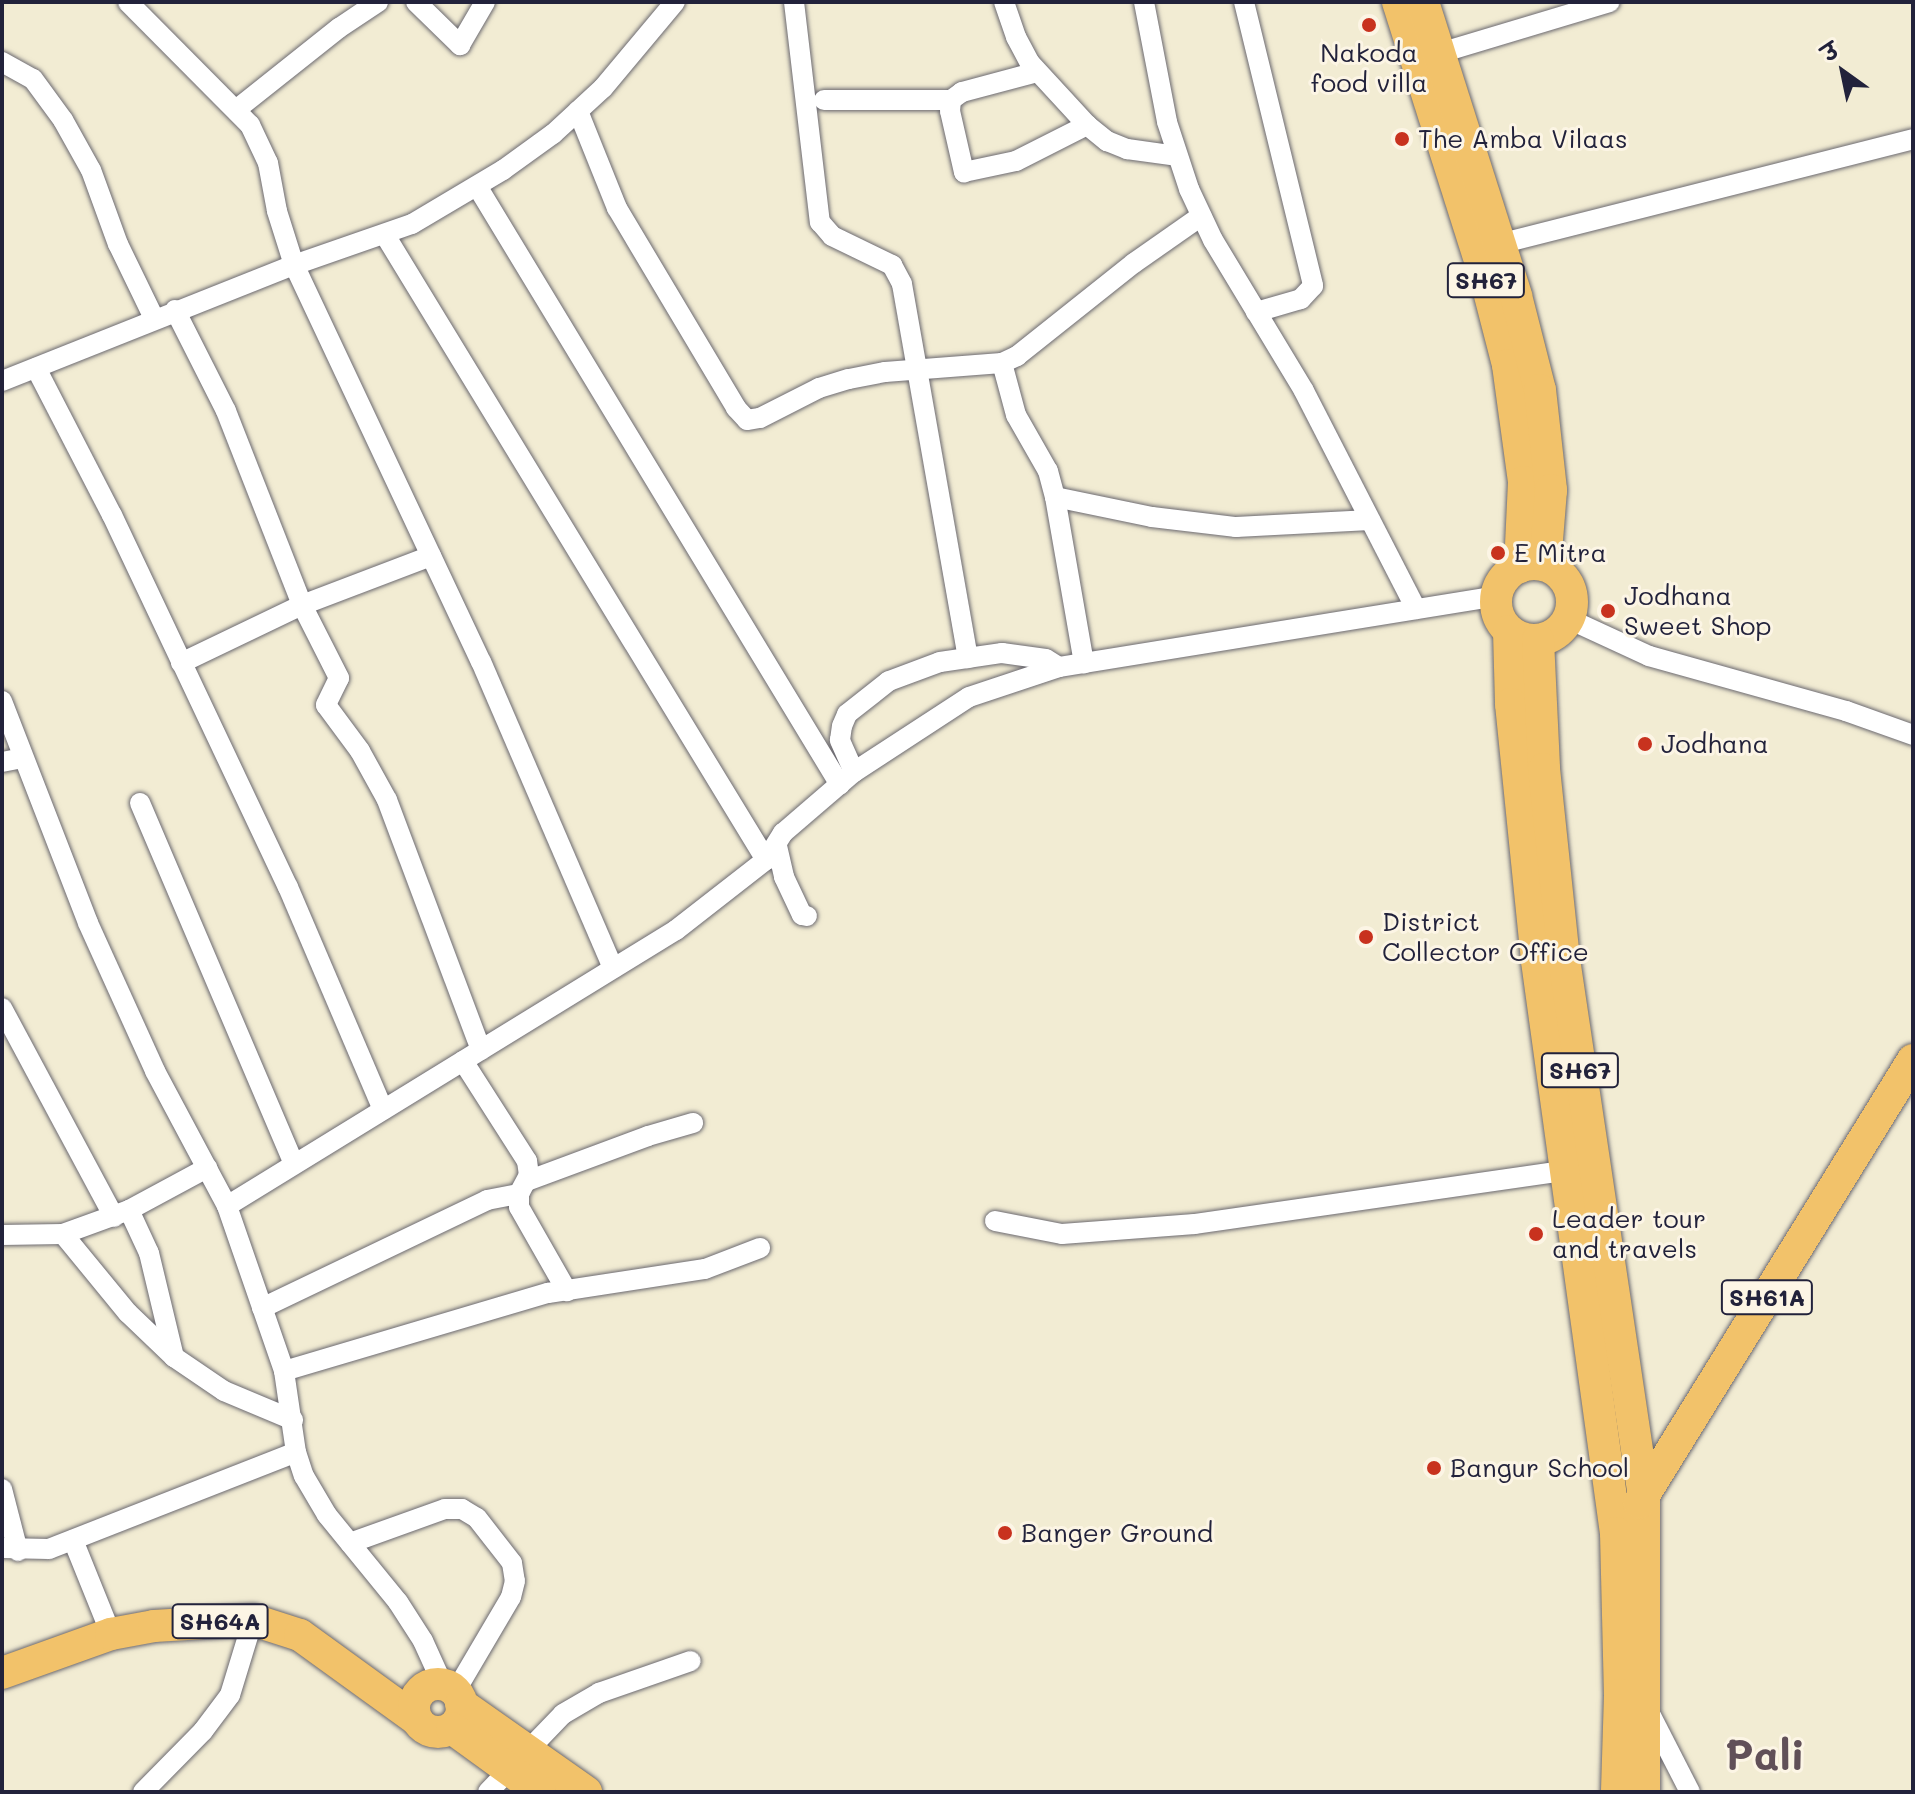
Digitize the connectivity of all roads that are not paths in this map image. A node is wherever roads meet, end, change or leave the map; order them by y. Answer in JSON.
{"nodes":[{"id":1,"x":128,"y":2,"type":"edge"},
{"id":2,"x":378,"y":2,"type":"edge"},
{"id":3,"x":416,"y":2,"type":"edge"},
{"id":4,"x":485,"y":2,"type":"edge"},
{"id":5,"x":675,"y":2,"type":"edge"},
{"id":6,"x":794,"y":2,"type":"edge"},
{"id":7,"x":1004,"y":2,"type":"edge"},
{"id":8,"x":1144,"y":2,"type":"edge"},
{"id":9,"x":1244,"y":2,"type":"edge"},
{"id":10,"x":1398,"y":2,"type":"edge"},
{"id":11,"x":1423,"y":2,"type":"edge"},
{"id":12,"x":1601,"y":3,"type":"edge"},
{"id":13,"x":1440,"y":53,"type":"junction"},
{"id":14,"x":2,"y":62,"type":"edge"},
{"id":15,"x":1037,"y":72,"type":"junction"},
{"id":16,"x":824,"y":100,"type":"dead end"},
{"id":17,"x":951,"y":100,"type":"junction"},
{"id":18,"x":237,"y":109,"type":"junction"},
{"id":19,"x":578,"y":111,"type":"junction"},
{"id":20,"x":1087,"y":125,"type":"junction"},
{"id":21,"x":1913,"y":139,"type":"edge"},
{"id":22,"x":1177,"y":156,"type":"junction"},
{"id":23,"x":477,"y":186,"type":"junction"},
{"id":24,"x":1201,"y":216,"type":"junction"},
{"id":25,"x":385,"y":235,"type":"junction"},
{"id":26,"x":1499,"y":244,"type":"junction"},
{"id":27,"x":294,"y":265,"type":"junction"},
{"id":28,"x":175,"y":310,"type":"junction"},
{"id":29,"x":1256,"y":312,"type":"junction"},
{"id":30,"x":154,"y":318,"type":"junction"},
{"id":31,"x":1002,"y":363,"type":"junction"},
{"id":32,"x":36,"y":368,"type":"junction"},
{"id":33,"x":918,"y":369,"type":"junction"},
{"id":34,"x":2,"y":381,"type":"edge"},
{"id":35,"x":1055,"y":497,"type":"junction"},
{"id":36,"x":1370,"y":520,"type":"junction"},
{"id":37,"x":431,"y":556,"type":"junction"},
{"id":38,"x":1532,"y":566,"type":"junction"},
{"id":39,"x":1496,"y":596,"type":"junction"},
{"id":40,"x":302,"y":605,"type":"junction"},
{"id":41,"x":1416,"y":609,"type":"junction"},
{"id":42,"x":1569,"y":619,"type":"junction"},
{"id":43,"x":1524,"y":636,"type":"junction"},
{"id":44,"x":968,"y":658,"type":"junction"},
{"id":45,"x":181,"y":663,"type":"junction"},
{"id":46,"x":1084,"y":664,"type":"junction"},
{"id":47,"x":1059,"y":667,"type":"junction"},
{"id":48,"x":2,"y":701,"type":"edge"},
{"id":49,"x":1913,"y":735,"type":"edge"},
{"id":50,"x":23,"y":758,"type":"junction"},
{"id":51,"x":2,"y":762,"type":"edge"},
{"id":52,"x":847,"y":778,"type":"junction"},
{"id":53,"x":140,"y":803,"type":"dead end"},
{"id":54,"x":771,"y":853,"type":"junction"},
{"id":55,"x":807,"y":916,"type":"dead end"},
{"id":56,"x":613,"y":968,"type":"junction"},
{"id":57,"x":2,"y":1008,"type":"edge"},
{"id":58,"x":481,"y":1050,"type":"junction"},
{"id":59,"x":1913,"y":1060,"type":"edge"},
{"id":60,"x":463,"y":1061,"type":"junction"},
{"id":61,"x":383,"y":1110,"type":"junction"},
{"id":62,"x":693,"y":1123,"type":"dead end"},
{"id":63,"x":294,"y":1164,"type":"junction"},
{"id":64,"x":207,"y":1168,"type":"junction"},
{"id":65,"x":1565,"y":1171,"type":"junction"},
{"id":66,"x":523,"y":1188,"type":"junction"},
{"id":67,"x":227,"y":1206,"type":"junction"},
{"id":68,"x":121,"y":1214,"type":"junction"},
{"id":69,"x":995,"y":1221,"type":"dead end"},
{"id":70,"x":4,"y":1232,"type":"edge"},
{"id":71,"x":63,"y":1234,"type":"junction"},
{"id":72,"x":760,"y":1248,"type":"dead end"},
{"id":73,"x":567,"y":1291,"type":"junction"},
{"id":74,"x":262,"y":1308,"type":"junction"},
{"id":75,"x":174,"y":1357,"type":"junction"},
{"id":76,"x":284,"y":1371,"type":"junction"},
{"id":77,"x":293,"y":1420,"type":"junction"},
{"id":78,"x":296,"y":1452,"type":"junction"},
{"id":79,"x":2,"y":1489,"type":"edge"},
{"id":80,"x":1644,"y":1497,"type":"junction"},
{"id":81,"x":1616,"y":1533,"type":"junction"},
{"id":82,"x":73,"y":1540,"type":"junction"},
{"id":83,"x":350,"y":1543,"type":"junction"},
{"id":84,"x":10,"y":1549,"type":"edge"},
{"id":85,"x":253,"y":1620,"type":"junction"},
{"id":86,"x":111,"y":1634,"type":"junction"},
{"id":87,"x":691,"y":1661,"type":"dead end"},
{"id":88,"x":2,"y":1673,"type":"edge"},
{"id":89,"x":453,"y":1702,"type":"junction"},
{"id":90,"x":1645,"y":1704,"type":"junction"},
{"id":91,"x":416,"y":1719,"type":"junction"},
{"id":92,"x":509,"y":1772,"type":"edge"},
{"id":93,"x":143,"y":1792,"type":"edge"},
{"id":94,"x":540,"y":1792,"type":"edge"},
{"id":95,"x":586,"y":1792,"type":"edge"},
{"id":96,"x":1617,"y":1792,"type":"edge"},
{"id":97,"x":1644,"y":1792,"type":"edge"},
{"id":98,"x":1690,"y":1792,"type":"edge"}],
"edges":[{"from":1,"to":18,"type":"street"},
{"from":2,"to":18,"type":"street"},
{"from":3,"to":4,"type":"street"},
{"from":5,"to":19,"type":"street"},
{"from":6,"to":33,"type":"street"},
{"from":7,"to":15,"type":"street"},
{"from":8,"to":22,"type":"street"},
{"from":9,"to":29,"type":"street"},
{"from":10,"to":38,"type":"main road","number":"SH67"},
{"from":11,"to":13,"type":"main road","number":"SH67"},
{"from":12,"to":13,"type":"street"},
{"from":13,"to":26,"type":"main road","number":"SH67"},
{"from":14,"to":30,"type":"street"},
{"from":15,"to":17,"type":"street"},
{"from":15,"to":20,"type":"street"},
{"from":16,"to":17,"type":"street"},
{"from":17,"to":20,"type":"street"},
{"from":18,"to":27,"type":"street"},
{"from":19,"to":23,"type":"street"},
{"from":19,"to":33,"type":"street"},
{"from":20,"to":22,"type":"street"},
{"from":21,"to":26,"type":"street"},
{"from":22,"to":24,"type":"street"},
{"from":23,"to":25,"type":"street"},
{"from":23,"to":52,"type":"street"},
{"from":24,"to":29,"type":"street"},
{"from":24,"to":31,"type":"street"},
{"from":25,"to":27,"type":"street"},
{"from":25,"to":54,"type":"street"},
{"from":26,"to":38,"type":"main road","number":"SH67"},
{"from":27,"to":28,"type":"street"},
{"from":27,"to":37,"type":"street"},
{"from":28,"to":30,"type":"street"},
{"from":28,"to":40,"type":"street"},
{"from":29,"to":36,"type":"street"},
{"from":30,"to":32,"type":"street"},
{"from":31,"to":33,"type":"street"},
{"from":31,"to":35,"type":"street"},
{"from":32,"to":34,"type":"street"},
{"from":32,"to":45,"type":"street"},
{"from":33,"to":44,"type":"street"},
{"from":35,"to":36,"type":"street"},
{"from":35,"to":46,"type":"street"},
{"from":36,"to":41,"type":"street"},
{"from":37,"to":40,"type":"street"},
{"from":37,"to":56,"type":"street"},
{"from":38,"to":39,"type":"main road"},
{"from":38,"to":42,"type":"main road"},
{"from":39,"to":41,"type":"street"},
{"from":39,"to":43,"type":"main road","number":"SH67"},
{"from":40,"to":45,"type":"street"},
{"from":40,"to":58,"type":"street"},
{"from":41,"to":46,"type":"street"},
{"from":42,"to":43,"type":"main road"},
{"from":42,"to":49,"type":"street"},
{"from":43,"to":65,"type":"main road","number":"SH67"},
{"from":43,"to":80,"type":"main road","number":"SH67"},
{"from":44,"to":47,"type":"street"},
{"from":44,"to":52,"type":"street"},
{"from":45,"to":61,"type":"street"},
{"from":46,"to":47,"type":"street"},
{"from":47,"to":52,"type":"street"},
{"from":48,"to":50,"type":"street"},
{"from":50,"to":51,"type":"street"},
{"from":50,"to":64,"type":"street"},
{"from":52,"to":54,"type":"street"},
{"from":53,"to":63,"type":"street"},
{"from":54,"to":55,"type":"street"},
{"from":54,"to":56,"type":"street"},
{"from":56,"to":58,"type":"street"},
{"from":57,"to":68,"type":"street"},
{"from":58,"to":60,"type":"street"},
{"from":59,"to":80,"type":"main road","number":"SH61A"},
{"from":60,"to":61,"type":"street"},
{"from":60,"to":66,"type":"street"},
{"from":61,"to":63,"type":"street"},
{"from":62,"to":66,"type":"street"},
{"from":63,"to":67,"type":"street"},
{"from":64,"to":67,"type":"street"},
{"from":64,"to":68,"type":"street"},
{"from":65,"to":69,"type":"street"},
{"from":65,"to":81,"type":"main road","number":"SH67"},
{"from":66,"to":73,"type":"street"},
{"from":66,"to":74,"type":"street"},
{"from":67,"to":74,"type":"street"},
{"from":68,"to":71,"type":"street"},
{"from":68,"to":75,"type":"street"},
{"from":70,"to":71,"type":"street"},
{"from":71,"to":75,"type":"street"},
{"from":72,"to":73,"type":"street"},
{"from":73,"to":76,"type":"street"},
{"from":74,"to":76,"type":"street"},
{"from":75,"to":77,"type":"street"},
{"from":76,"to":77,"type":"street"},
{"from":77,"to":78,"type":"street"},
{"from":78,"to":82,"type":"street"},
{"from":78,"to":83,"type":"street"},
{"from":79,"to":84,"type":"street"},
{"from":80,"to":81,"type":"main road","number":"SH61A"},
{"from":80,"to":90,"type":"main road","number":"SH67"},
{"from":81,"to":96,"type":"main road","number":"SH67"},
{"from":82,"to":84,"type":"street"},
{"from":82,"to":86,"type":"street"},
{"from":83,"to":89,"type":"street"},
{"from":83,"to":89,"type":"street"},
{"from":85,"to":86,"type":"main road","number":"SH64A"},
{"from":85,"to":91,"type":"main road","number":"SH64A"},
{"from":85,"to":93,"type":"street"},
{"from":86,"to":88,"type":"main road","number":"SH64A"},
{"from":87,"to":92,"type":"street"},
{"from":89,"to":91,"type":"main road","number":"SH64A"},
{"from":89,"to":91,"type":"main road"},
{"from":89,"to":92,"type":"main road","number":"SH64A"},
{"from":90,"to":97,"type":"main road","number":"SH67"},
{"from":90,"to":98,"type":"street"},
{"from":92,"to":94,"type":"main road","number":"SH64A"},
{"from":92,"to":95,"type":"main road","number":"SH64A"}]}
